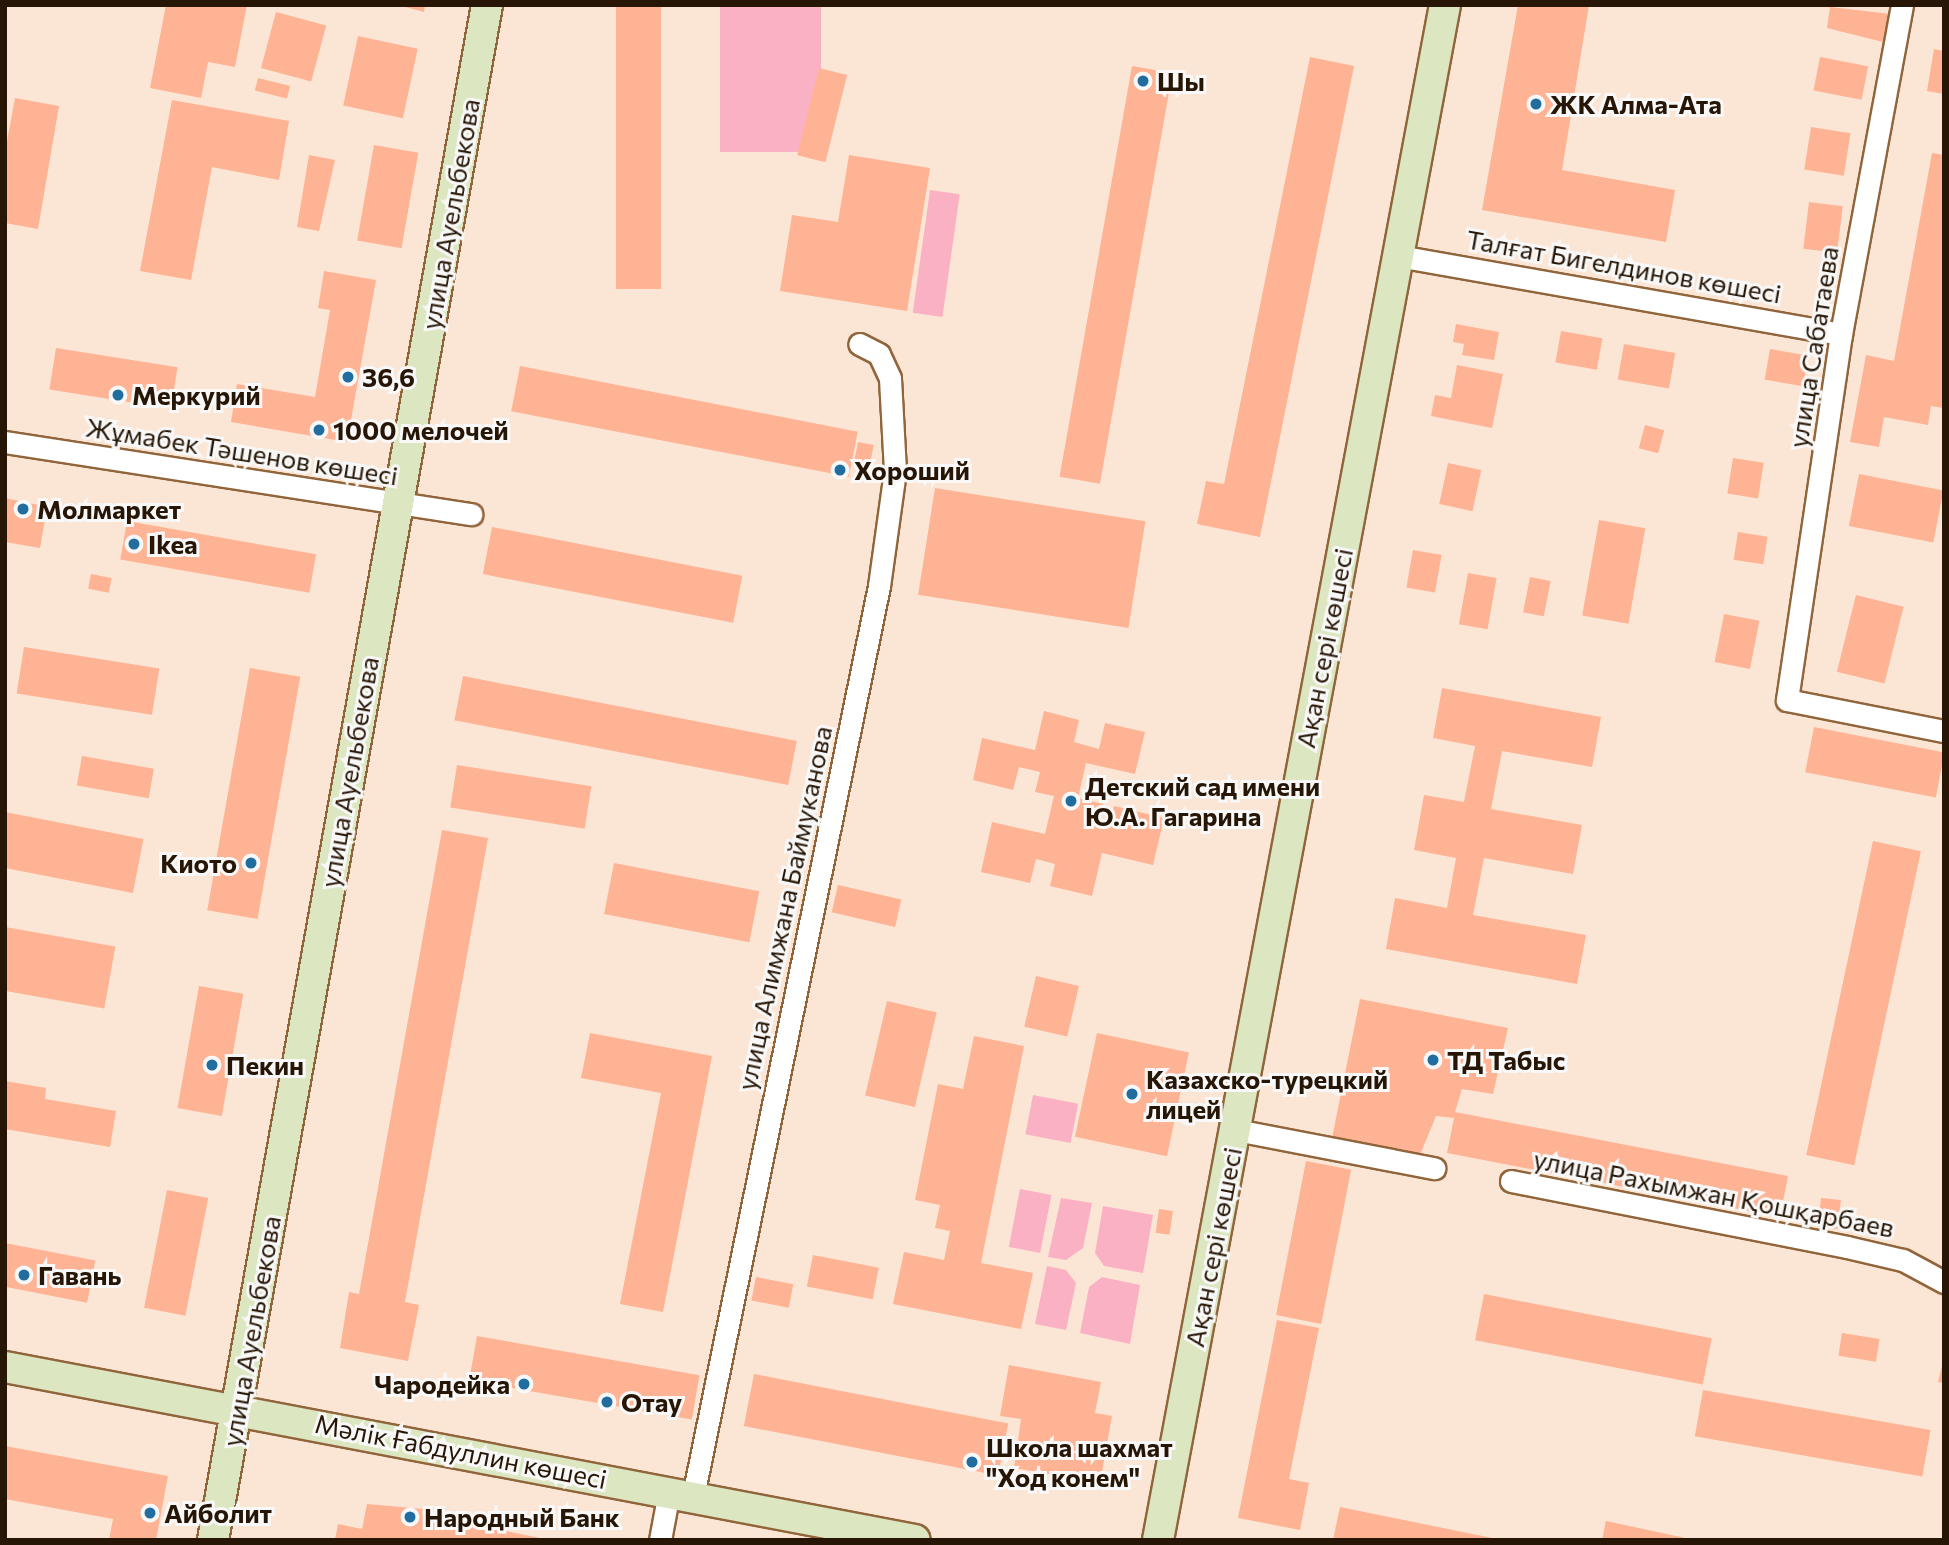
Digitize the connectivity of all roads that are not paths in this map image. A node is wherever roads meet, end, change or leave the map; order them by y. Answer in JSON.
{"nodes":[{"id":1,"x":487,"y":5,"type":"edge"},
{"id":2,"x":1445,"y":5,"type":"edge"},
{"id":3,"x":1902,"y":5,"type":"edge"},
{"id":4,"x":1398,"y":256,"type":"junction"},
{"id":5,"x":1841,"y":334,"type":"junction"},
{"id":6,"x":859,"y":344,"type":"dead end"},
{"id":7,"x":5,"y":442,"type":"edge"},
{"id":8,"x":397,"y":503,"type":"junction"},
{"id":9,"x":471,"y":514,"type":"dead end"},
{"id":10,"x":1944,"y":731,"type":"edge"},
{"id":11,"x":1236,"y":1130,"type":"junction"},
{"id":12,"x":1434,"y":1168,"type":"dead end"},
{"id":13,"x":1511,"y":1181,"type":"dead end"},
{"id":14,"x":1944,"y":1282,"type":"edge"},
{"id":15,"x":5,"y":1367,"type":"edge"},
{"id":16,"x":238,"y":1408,"type":"junction"},
{"id":17,"x":681,"y":1494,"type":"junction"},
{"id":18,"x":213,"y":1540,"type":"edge"},
{"id":19,"x":660,"y":1540,"type":"edge"},
{"id":20,"x":915,"y":1540,"type":"edge"},
{"id":21,"x":1158,"y":1540,"type":"edge"}],
"edges":[{"from":1,"to":8,"type":"street","name":"улица Ауельбекова"},
{"from":2,"to":4,"type":"street","name":"Ақан сері көшесі"},
{"from":3,"to":5,"type":"street","name":"улица Сабатаева"},
{"from":4,"to":5,"type":"street","name":"Талғат Бигелдинов көшесі"},
{"from":4,"to":11,"type":"street","name":"Ақан сері көшесі"},
{"from":5,"to":10,"type":"street","name":"улица Сабатаева"},
{"from":6,"to":17,"type":"street","name":"улица Алимжана Баймуканова"},
{"from":7,"to":8,"type":"street","name":"Жұмабек Тәшенов көшесі"},
{"from":8,"to":9,"type":"street","name":"Жұмабек Тәшенов көшесі"},
{"from":8,"to":16,"type":"street","name":"улица Ауельбекова"},
{"from":11,"to":12,"type":"street"},
{"from":11,"to":21,"type":"street","name":"Ақан сері көшесі"},
{"from":13,"to":14,"type":"street","name":"улица Рахымжан Қошқарбаев"},
{"from":15,"to":16,"type":"street","name":"Мәлік Ғабдуллин көшесі"},
{"from":16,"to":17,"type":"street","name":"Мәлік Ғабдуллин көшесі"},
{"from":16,"to":18,"type":"street","name":"улица Ауельбекова"},
{"from":17,"to":19,"type":"street","name":"улица Алимжана Баймуканова"},
{"from":17,"to":20,"type":"street","name":"Мәлік Ғабдуллин көшесі"}]}
